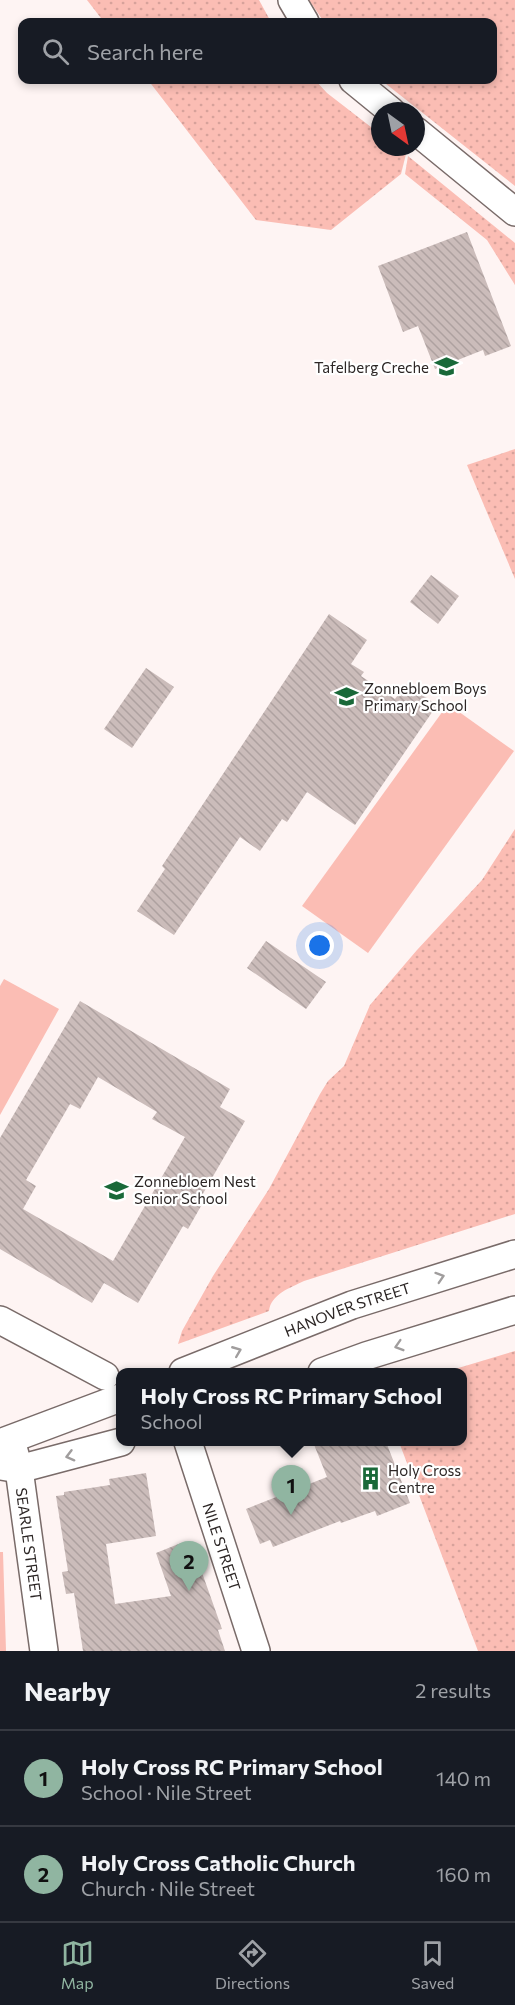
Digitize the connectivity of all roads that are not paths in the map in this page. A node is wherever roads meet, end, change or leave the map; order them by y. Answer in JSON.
{"nodes":[{"id":1,"x":292,"y":0,"type":"edge"},
{"id":2,"x":303,"y":18,"type":"edge"},
{"id":3,"x":358,"y":84,"type":"edge"},
{"id":4,"x":380,"y":102,"type":"edge"},
{"id":5,"x":425,"y":138,"type":"edge"},
{"id":6,"x":515,"y":212,"type":"edge"},
{"id":7,"x":515,"y":1254,"type":"edge"},
{"id":8,"x":515,"y":1310,"type":"edge"},
{"id":9,"x":0,"y":1320,"type":"edge"},
{"id":10,"x":193,"y":1368,"type":"edge"},
{"id":11,"x":333,"y":1368,"type":"edge"},
{"id":12,"x":113,"y":1387,"type":"edge"},
{"id":13,"x":6,"y":1442,"type":"edge"},
{"id":14,"x":116,"y":1443,"type":"edge"},
{"id":15,"x":189,"y":1446,"type":"edge"},
{"id":16,"x":10,"y":1467,"type":"edge"},
{"id":17,"x":44,"y":1651,"type":"edge"},
{"id":18,"x":256,"y":1651,"type":"edge"}],
"edges":[{"from":1,"to":2,"type":"street"},
{"from":3,"to":4,"type":"street"},
{"from":5,"to":6,"type":"street"},
{"from":10,"to":7,"type":"street","name":"HANOVER STREET","one_way":true},
{"from":8,"to":11,"type":"street","one_way":true},
{"from":9,"to":12,"type":"street"},
{"from":12,"to":13,"type":"street"},
{"from":13,"to":16,"type":"street","name":"SEARLE STREET"},
{"from":14,"to":16,"type":"street","one_way":true},
{"from":15,"to":18,"type":"street","name":"NILE STREET"},
{"from":16,"to":17,"type":"street","name":"SEARLE STREET"}]}
